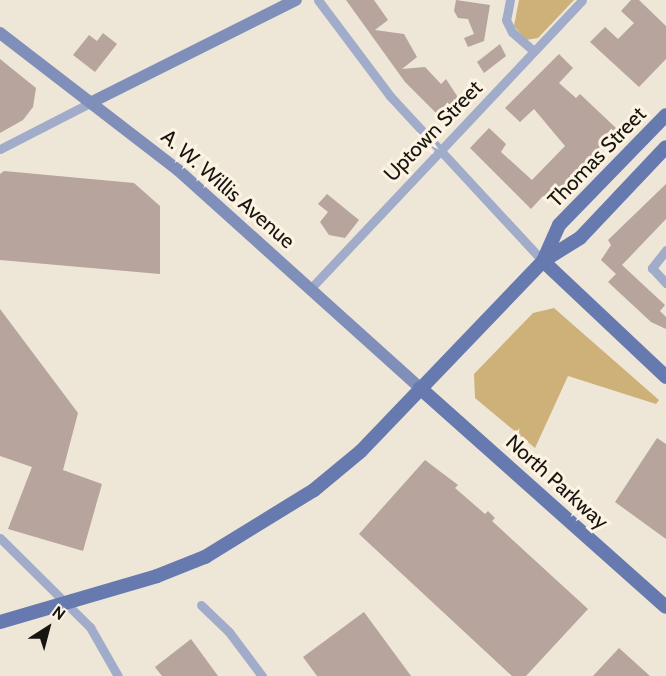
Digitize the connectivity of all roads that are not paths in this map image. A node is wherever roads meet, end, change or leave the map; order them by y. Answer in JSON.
{"nodes":[{"id":1,"x":296,"y":0,"type":"edge"},
{"id":2,"x":318,"y":0,"type":"edge"},
{"id":3,"x":510,"y":0,"type":"edge"},
{"id":4,"x":582,"y":0,"type":"edge"},
{"id":5,"x":0,"y":33,"type":"edge"},
{"id":6,"x":534,"y":51,"type":"junction"},
{"id":7,"x":92,"y":102,"type":"junction"},
{"id":8,"x":666,"y":115,"type":"edge"},
{"id":9,"x":666,"y":147,"type":"edge"},
{"id":10,"x":0,"y":149,"type":"edge"},
{"id":11,"x":440,"y":151,"type":"junction"},
{"id":12,"x":666,"y":250,"type":"edge"},
{"id":13,"x":543,"y":261,"type":"junction"},
{"id":14,"x":666,"y":283,"type":"edge"},
{"id":15,"x":311,"y":288,"type":"junction"},
{"id":16,"x":666,"y":377,"type":"edge"},
{"id":17,"x":420,"y":388,"type":"junction"},
{"id":18,"x":0,"y":538,"type":"edge"},
{"id":19,"x":201,"y":605,"type":"dead end"},
{"id":20,"x":666,"y":606,"type":"edge"},
{"id":21,"x":0,"y":622,"type":"edge"},
{"id":22,"x":118,"y":676,"type":"edge"},
{"id":23,"x":262,"y":676,"type":"edge"}],
"edges":[{"from":1,"to":7,"type":"main road"},
{"from":2,"to":11,"type":"street"},
{"from":3,"to":6,"type":"street"},
{"from":4,"to":6,"type":"street","name":"Uptown Street"},
{"from":5,"to":7,"type":"main road","name":"A. W. Willis Avenue"},
{"from":6,"to":11,"type":"street","name":"Uptown Street"},
{"from":7,"to":10,"type":"street"},
{"from":7,"to":15,"type":"main road","name":"A. W. Willis Avenue"},
{"from":8,"to":13,"type":"main road","name":"Thomas Street"},
{"from":9,"to":13,"type":"main road","name":"Thomas Street"},
{"from":11,"to":13,"type":"street"},
{"from":11,"to":15,"type":"street","name":"Uptown Street"},
{"from":12,"to":14,"type":"street"},
{"from":13,"to":16,"type":"main road"},
{"from":13,"to":17,"type":"main road","name":"Thomas Street"},
{"from":15,"to":17,"type":"main road","name":"A. W. Willis Avenue"},
{"from":17,"to":20,"type":"main road","name":"North Parkway"},
{"from":17,"to":21,"type":"main road","name":"Thomas Street"},
{"from":18,"to":22,"type":"street"},
{"from":19,"to":23,"type":"street"}]}
